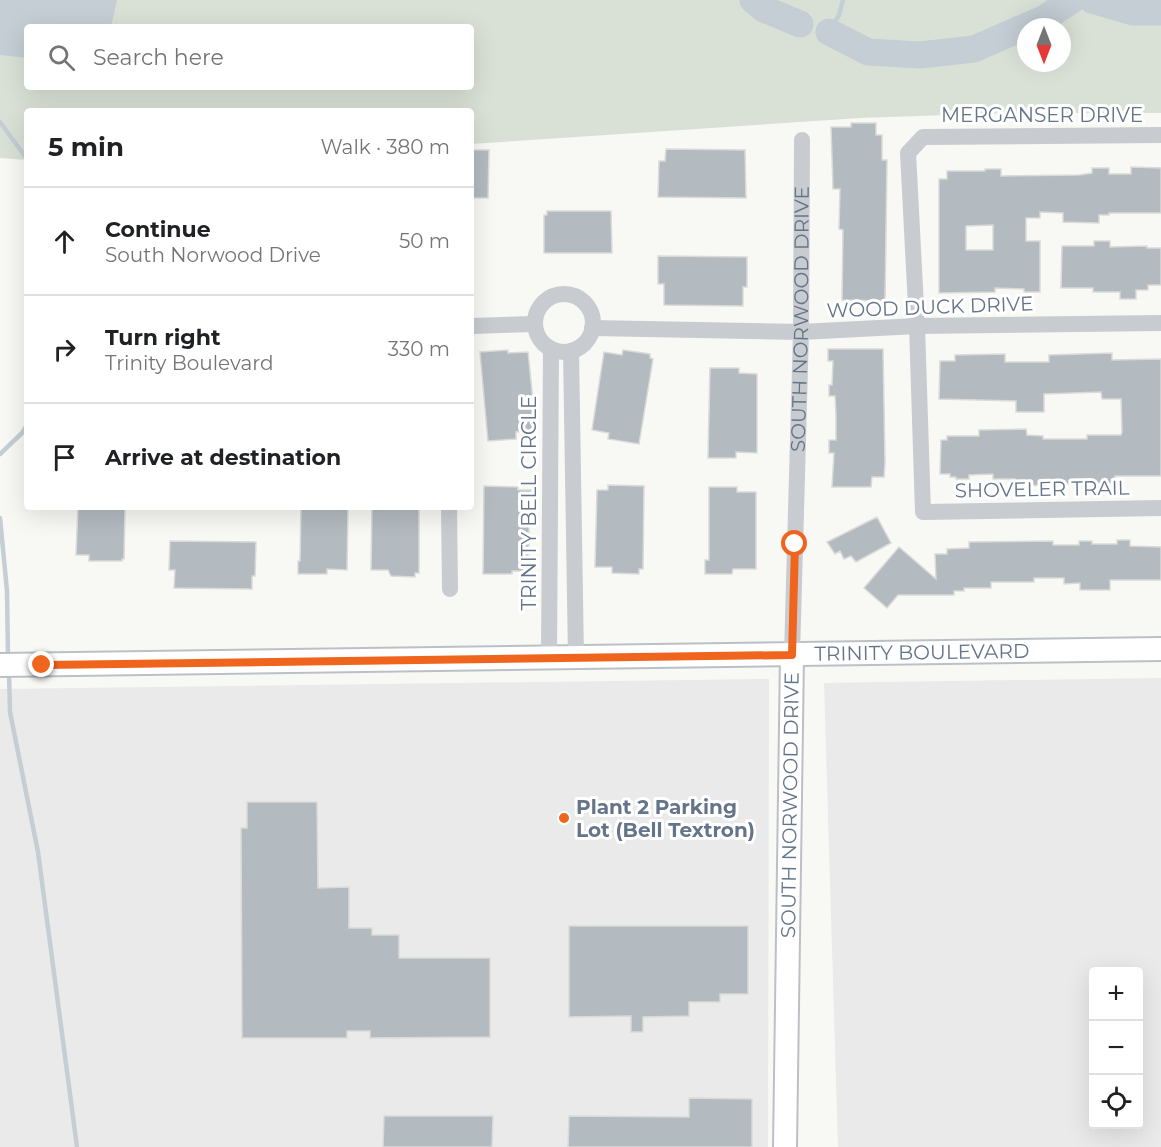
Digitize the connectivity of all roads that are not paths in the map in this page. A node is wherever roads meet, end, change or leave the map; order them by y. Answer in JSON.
{"nodes":[{"id":1,"x":1161,"y":135,"type":"edge"},
{"id":2,"x":802,"y":140,"type":"dead end"},
{"id":3,"x":1161,"y":323,"type":"edge"},
{"id":4,"x":535,"y":324,"type":"junction"},
{"id":5,"x":474,"y":326,"type":"edge"},
{"id":6,"x":917,"y":326,"type":"junction"},
{"id":7,"x":592,"y":328,"type":"junction"},
{"id":8,"x":801,"y":332,"type":"junction"},
{"id":9,"x":551,"y":349,"type":"junction"},
{"id":10,"x":571,"y":351,"type":"junction"},
{"id":11,"x":1161,"y":508,"type":"edge"},
{"id":12,"x":449,"y":510,"type":"edge"},
{"id":13,"x":450,"y":589,"type":"dead end"},
{"id":14,"x":1161,"y":649,"type":"edge"},
{"id":15,"x":792,"y":655,"type":"junction"},
{"id":16,"x":549,"y":658,"type":"junction"},
{"id":17,"x":576,"y":658,"type":"junction"},
{"id":18,"x":0,"y":665,"type":"edge"},
{"id":19,"x":785,"y":1147,"type":"edge"}],
"edges":[{"from":1,"to":6,"type":"street","name":"MERGANSER DRIVE"},
{"from":2,"to":8,"type":"street","name":"SOUTH NORWOOD DRIVE"},
{"from":3,"to":6,"type":"street","name":"WOOD DUCK DRIVE"},
{"from":4,"to":5,"type":"street"},
{"from":4,"to":7,"type":"street"},
{"from":4,"to":9,"type":"street"},
{"from":6,"to":8,"type":"street","name":"WOOD DUCK DRIVE"},
{"from":6,"to":11,"type":"street","name":"SHOVELER TRAIL"},
{"from":7,"to":8,"type":"street","name":"WOOD DUCK DRIVE"},
{"from":7,"to":10,"type":"street"},
{"from":8,"to":15,"type":"street","name":"SOUTH NORWOOD DRIVE"},
{"from":9,"to":10,"type":"street"},
{"from":9,"to":16,"type":"street","name":"TRINITY BELL CIRCLE"},
{"from":10,"to":17,"type":"street"},
{"from":12,"to":13,"type":"street"},
{"from":14,"to":15,"type":"main road","name":"TRINITY BOULEVARD"},
{"from":15,"to":17,"type":"main road","name":"TRINITY BOULEVARD"},
{"from":15,"to":19,"type":"main road","name":"SOUTH NORWOOD DRIVE"},
{"from":16,"to":17,"type":"main road","name":"TRINITY BOULEVARD"},
{"from":16,"to":18,"type":"main road","name":"TRINITY BOULEVARD"}]}
